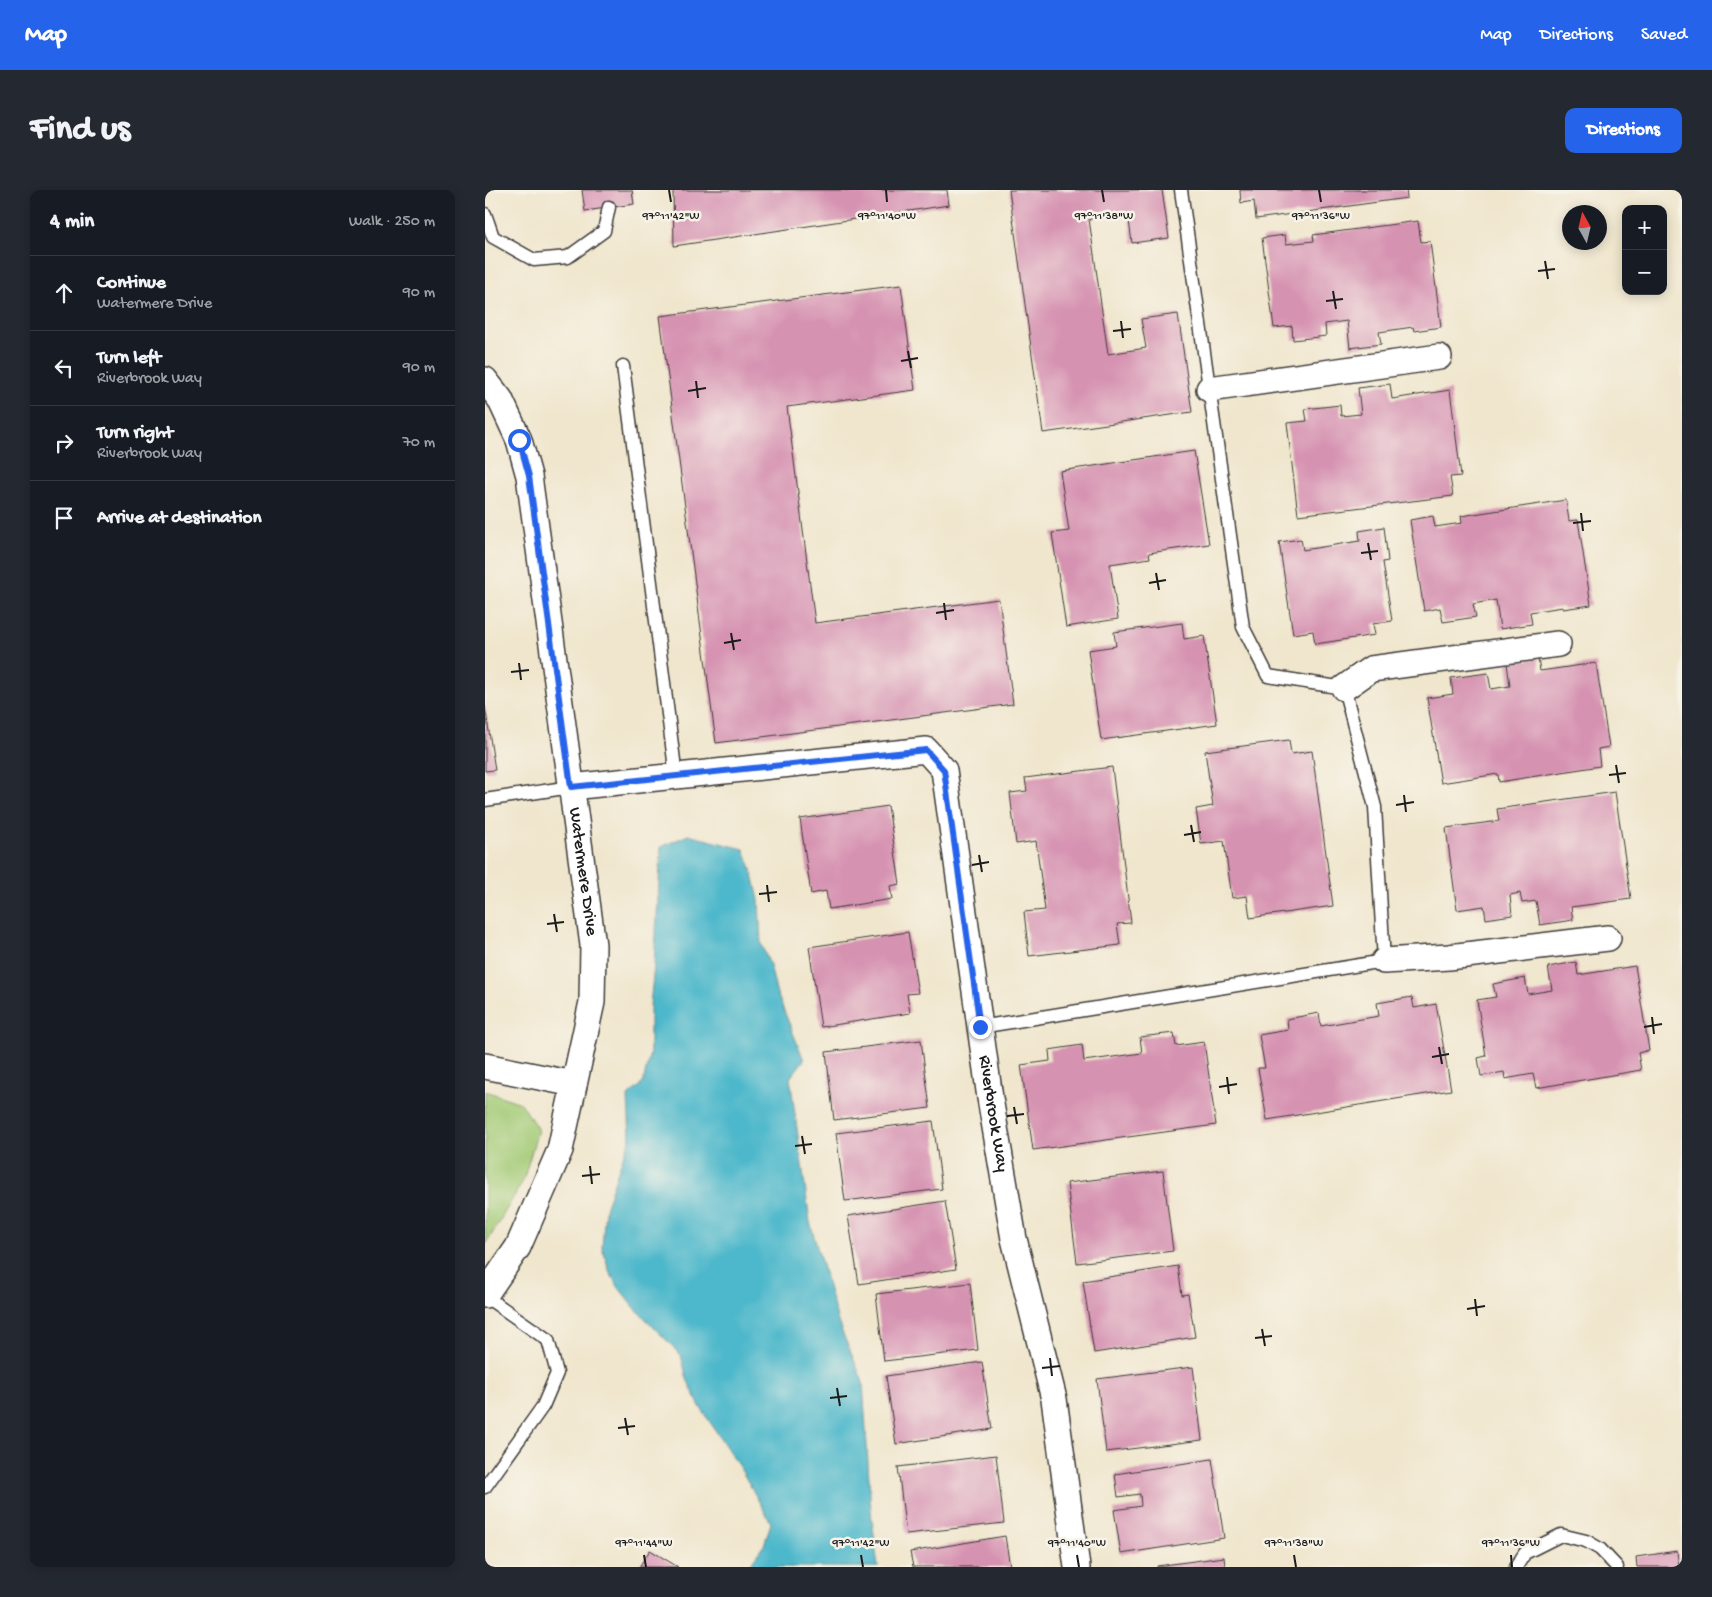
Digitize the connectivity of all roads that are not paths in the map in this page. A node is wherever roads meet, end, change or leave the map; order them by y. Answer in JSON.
{"nodes":[{"id":1,"x":1181,"y":190,"type":"edge"},
{"id":2,"x":609,"y":207,"type":"dead end"},
{"id":3,"x":485,"y":214,"type":"edge"},
{"id":4,"x":1439,"y":357,"type":"dead end"},
{"id":5,"x":623,"y":366,"type":"dead end"},
{"id":6,"x":485,"y":380,"type":"edge"},
{"id":7,"x":1209,"y":389,"type":"junction"},
{"id":8,"x":1558,"y":644,"type":"dead end"},
{"id":9,"x":1344,"y":688,"type":"junction"},
{"id":10,"x":676,"y":776,"type":"junction"},
{"id":11,"x":571,"y":787,"type":"junction"},
{"id":12,"x":485,"y":800,"type":"edge"},
{"id":13,"x":1609,"y":938,"type":"dead end"},
{"id":14,"x":1384,"y":961,"type":"junction"},
{"id":15,"x":980,"y":1027,"type":"junction"},
{"id":16,"x":485,"y":1066,"type":"edge"},
{"id":17,"x":574,"y":1084,"type":"junction"},
{"id":18,"x":485,"y":1296,"type":"edge"},
{"id":19,"x":485,"y":1487,"type":"edge"},
{"id":20,"x":1077,"y":1567,"type":"edge"},
{"id":21,"x":1516,"y":1567,"type":"edge"},
{"id":22,"x":1617,"y":1567,"type":"edge"}],
"edges":[{"from":1,"to":7,"type":"lane"},
{"from":2,"to":3,"type":"lane"},
{"from":4,"to":7,"type":"street"},
{"from":5,"to":10,"type":"lane"},
{"from":6,"to":11,"type":"street","name":"Watermere Drive"},
{"from":7,"to":9,"type":"lane"},
{"from":8,"to":9,"type":"street"},
{"from":9,"to":14,"type":"lane"},
{"from":10,"to":11,"type":"street","name":"Riverbrook Way"},
{"from":10,"to":15,"type":"street","name":"Riverbrook Way"},
{"from":11,"to":12,"type":"lane"},
{"from":11,"to":17,"type":"street","name":"Watermere Drive"},
{"from":13,"to":14,"type":"street"},
{"from":14,"to":15,"type":"lane"},
{"from":15,"to":20,"type":"street","name":"Riverbrook Way"},
{"from":16,"to":17,"type":"street"},
{"from":17,"to":18,"type":"street","name":"Watermere Drive"},
{"from":18,"to":19,"type":"lane"},
{"from":21,"to":22,"type":"lane"}]}
